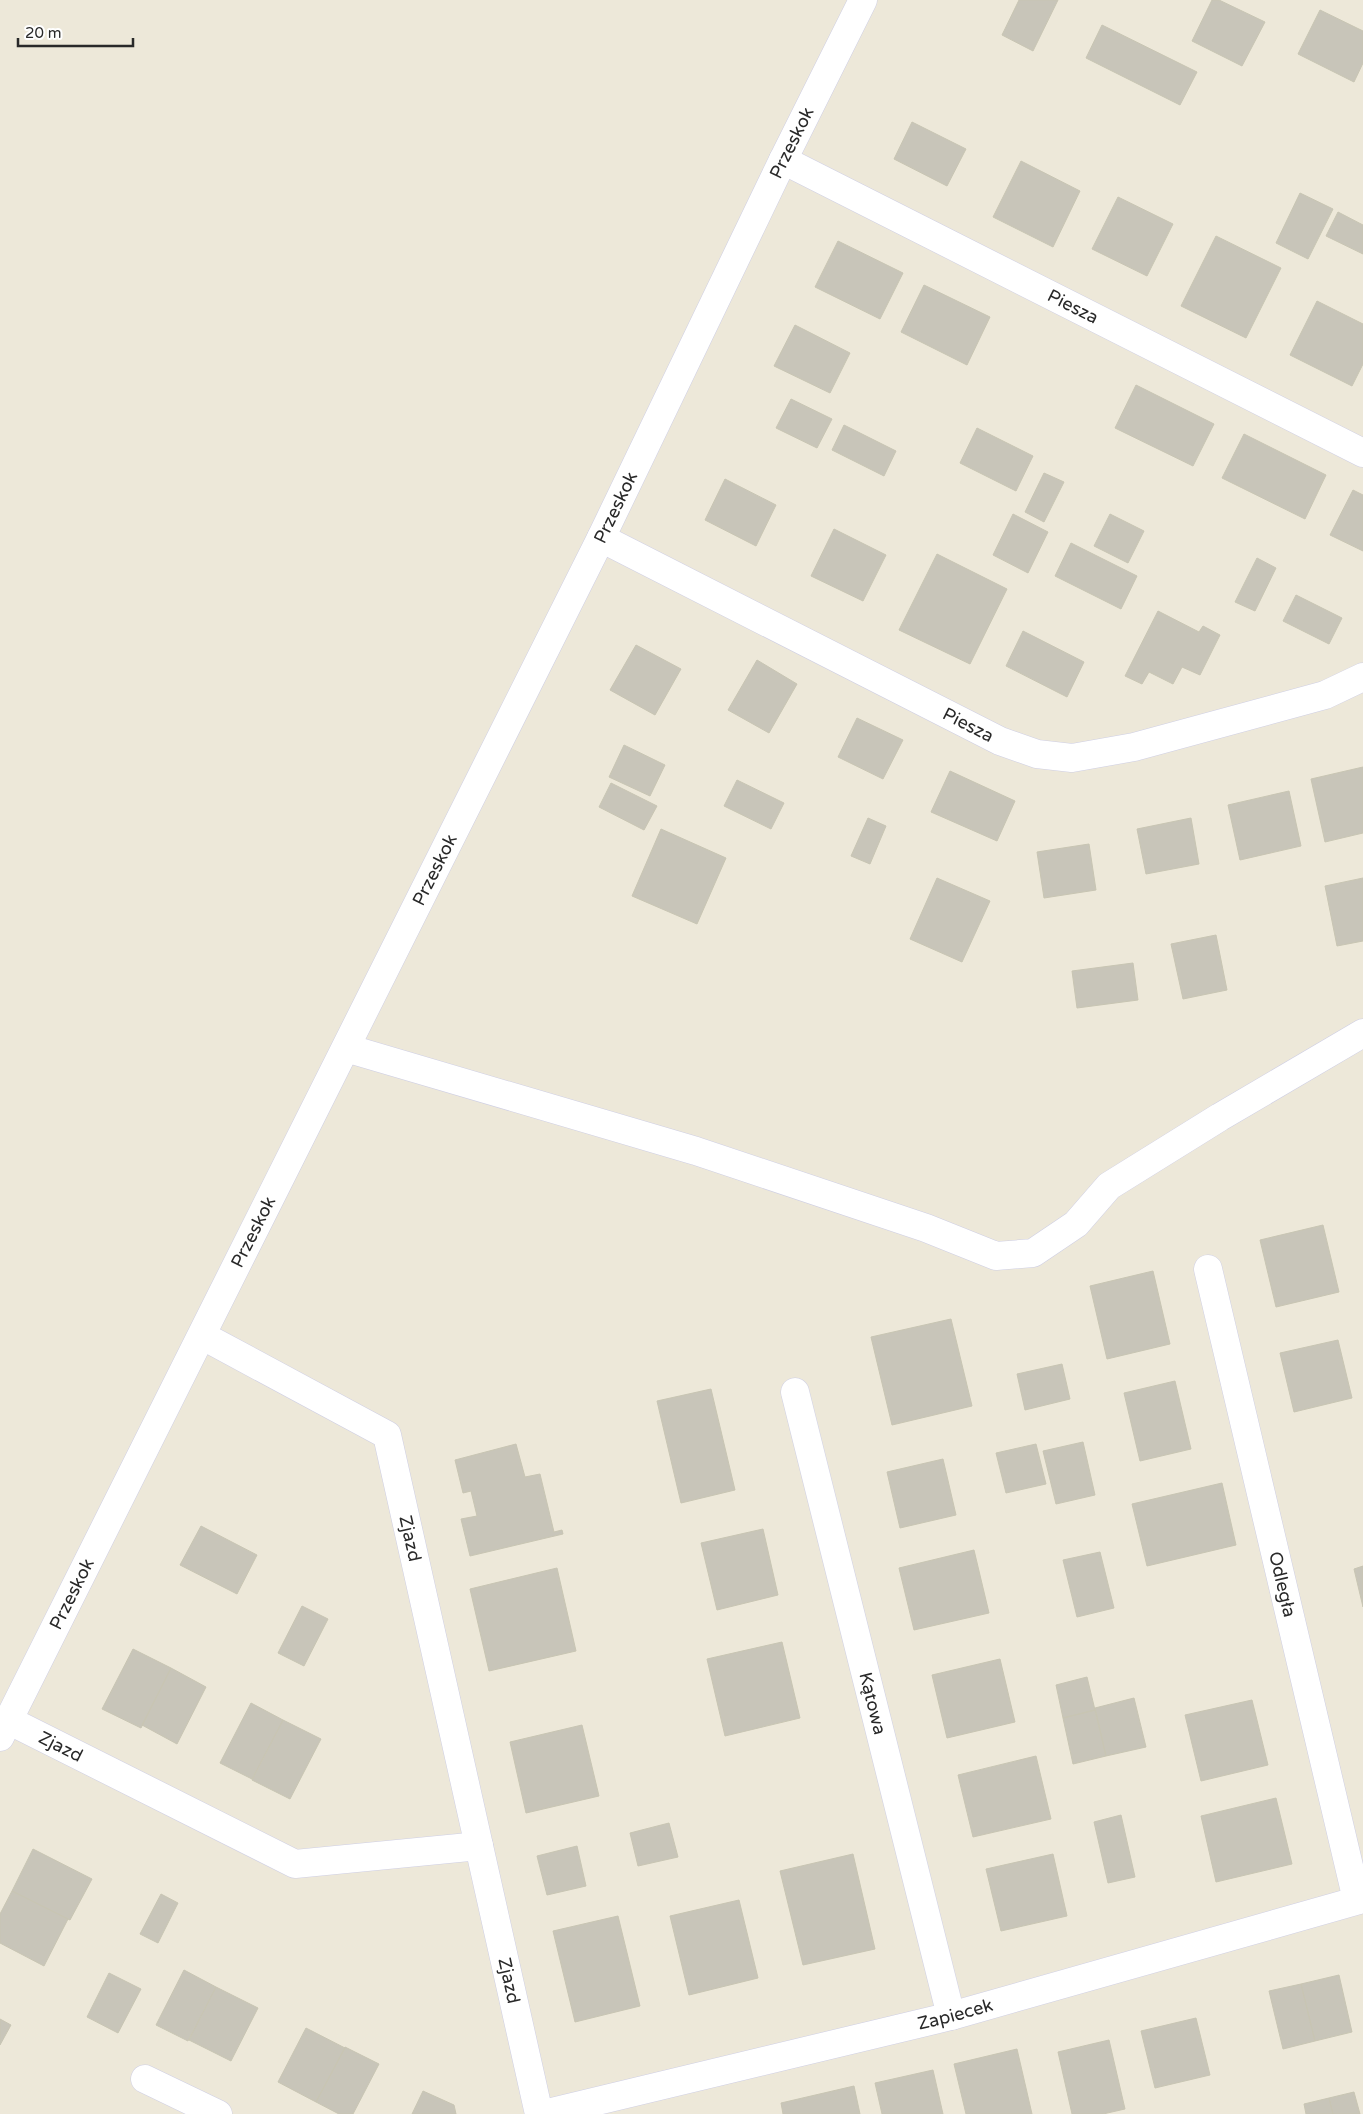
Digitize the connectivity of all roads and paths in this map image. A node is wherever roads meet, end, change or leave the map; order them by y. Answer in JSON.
{"nodes":[{"id":1,"x":863,"y":0,"type":"edge"},
{"id":2,"x":783,"y":160,"type":"junction"},
{"id":3,"x":1363,"y":453,"type":"edge"},
{"id":4,"x":601,"y":538,"type":"junction"},
{"id":5,"x":1363,"y":677,"type":"edge"},
{"id":6,"x":1363,"y":1033,"type":"edge"},
{"id":7,"x":346,"y":1048,"type":"junction"},
{"id":8,"x":1208,"y":1269,"type":"dead end"},
{"id":9,"x":203,"y":1336,"type":"junction"},
{"id":10,"x":795,"y":1392,"type":"dead end"},
{"id":11,"x":4,"y":1728,"type":"edge"},
{"id":12,"x":479,"y":1846,"type":"junction"},
{"id":13,"x":1360,"y":1900,"type":"edge"},
{"id":14,"x":952,"y":2016,"type":"junction"},
{"id":15,"x":145,"y":2079,"type":"dead end"},
{"id":16,"x":218,"y":2114,"type":"edge"},
{"id":17,"x":541,"y":2114,"type":"edge"}],
"edges":[{"from":1,"to":2,"type":"street","name":"Przeskok"},
{"from":2,"to":3,"type":"street","name":"Piesza"},
{"from":2,"to":4,"type":"street","name":"Przeskok"},
{"from":4,"to":5,"type":"street","name":"Piesza"},
{"from":4,"to":7,"type":"street","name":"Przeskok"},
{"from":6,"to":7,"type":"street"},
{"from":7,"to":9,"type":"street","name":"Przeskok"},
{"from":8,"to":13,"type":"street","name":"Odległa"},
{"from":9,"to":11,"type":"street","name":"Przeskok"},
{"from":9,"to":12,"type":"street","name":"Zjazd"},
{"from":10,"to":14,"type":"street","name":"Kątowa"},
{"from":11,"to":12,"type":"street","name":"Zjazd"},
{"from":12,"to":17,"type":"street","name":"Zjazd"},
{"from":13,"to":14,"type":"street","name":"Zapiecek"},
{"from":14,"to":17,"type":"street","name":"Zapiecek"},
{"from":15,"to":16,"type":"street"}]}
